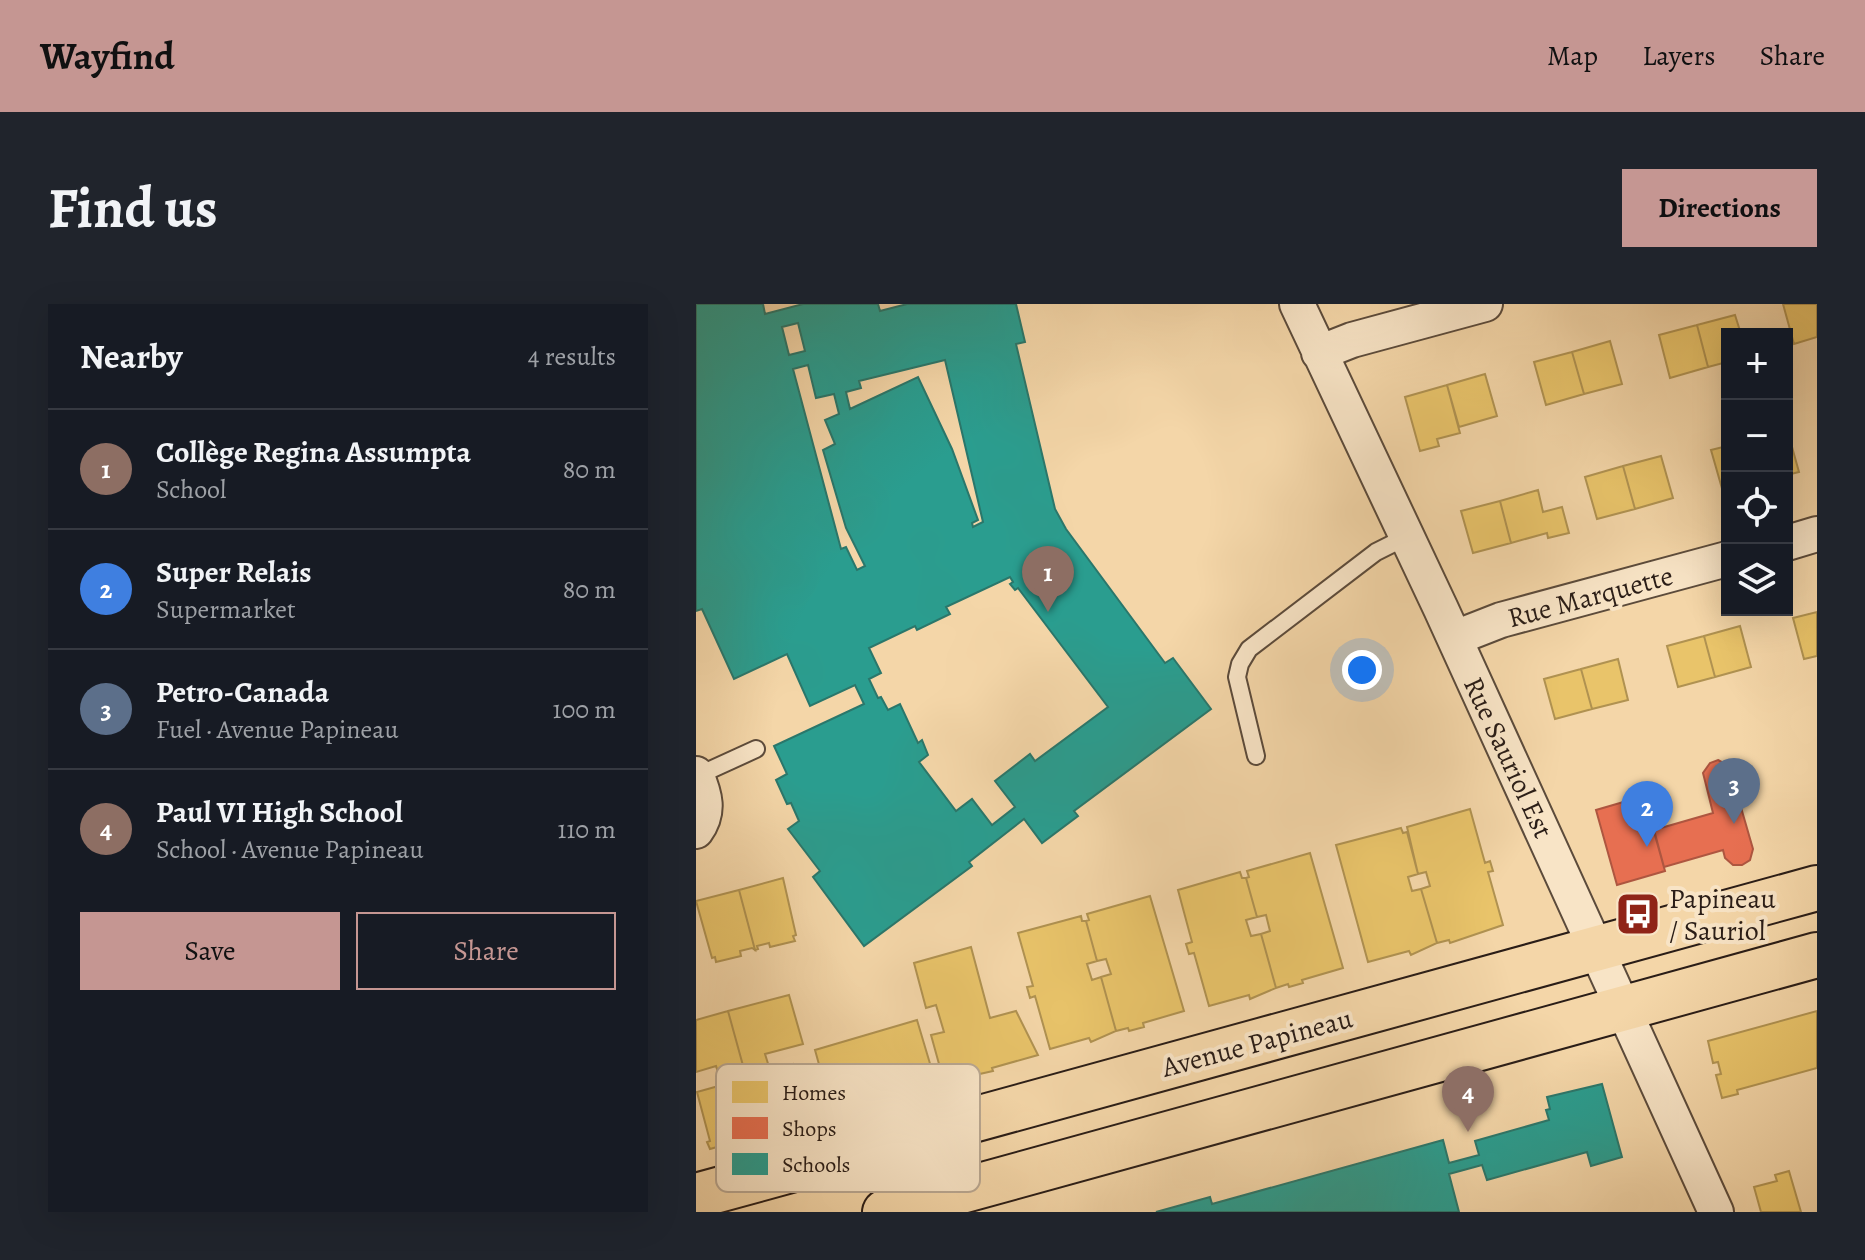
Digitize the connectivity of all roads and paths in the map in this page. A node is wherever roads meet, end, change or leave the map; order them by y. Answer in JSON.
{"nodes":[{"id":1,"x":1297,"y":304,"type":"edge"},
{"id":2,"x":1485,"y":304,"type":"edge"},
{"id":3,"x":1319,"y":353,"type":"junction"},
{"id":4,"x":1817,"y":534,"type":"edge"},
{"id":5,"x":1406,"y":537,"type":"junction"},
{"id":6,"x":1793,"y":541,"type":"edge"},
{"id":7,"x":1721,"y":561,"type":"edge"},
{"id":8,"x":1455,"y":638,"type":"junction"},
{"id":9,"x":756,"y":749,"type":"dead end"},
{"id":10,"x":1256,"y":756,"type":"dead end"},
{"id":11,"x":696,"y":775,"type":"edge"},
{"id":12,"x":696,"y":831,"type":"edge"},
{"id":13,"x":1817,"y":888,"type":"edge"},
{"id":14,"x":1596,"y":949,"type":"junction"},
{"id":15,"x":1817,"y":955,"type":"edge"},
{"id":16,"x":1624,"y":1008,"type":"junction"},
{"id":17,"x":980,"y":1118,"type":"edge"},
{"id":18,"x":980,"y":1186,"type":"edge"},
{"id":19,"x":716,"y":1191,"type":"edge"},
{"id":20,"x":957,"y":1192,"type":"edge"},
{"id":21,"x":696,"y":1196,"type":"edge"},
{"id":22,"x":885,"y":1212,"type":"edge"},
{"id":23,"x":1716,"y":1212,"type":"edge"}],
"edges":[{"from":1,"to":3,"type":"street","name":"Rue Sauriol Est"},
{"from":2,"to":3,"type":"street"},
{"from":3,"to":5,"type":"street","name":"Rue Sauriol Est"},
{"from":4,"to":6,"type":"street"},
{"from":5,"to":8,"type":"street","name":"Rue Sauriol Est"},
{"from":5,"to":10,"type":"lane"},
{"from":7,"to":8,"type":"street","name":"Rue Marquette"},
{"from":8,"to":14,"type":"street","name":"Rue Sauriol Est"},
{"from":9,"to":11,"type":"lane"},
{"from":11,"to":12,"type":"street"},
{"from":13,"to":14,"type":"main road","name":"Avenue Papineau"},
{"from":14,"to":16,"type":"street","name":"Rue Sauriol Est"},
{"from":14,"to":17,"type":"main road","name":"Avenue Papineau"},
{"from":15,"to":16,"type":"main road"},
{"from":16,"to":18,"type":"main road"},
{"from":16,"to":23,"type":"street","name":"Rue Sauriol Est"},
{"from":19,"to":21,"type":"main road","name":"Avenue Papineau"},
{"from":20,"to":22,"type":"main road"}]}
